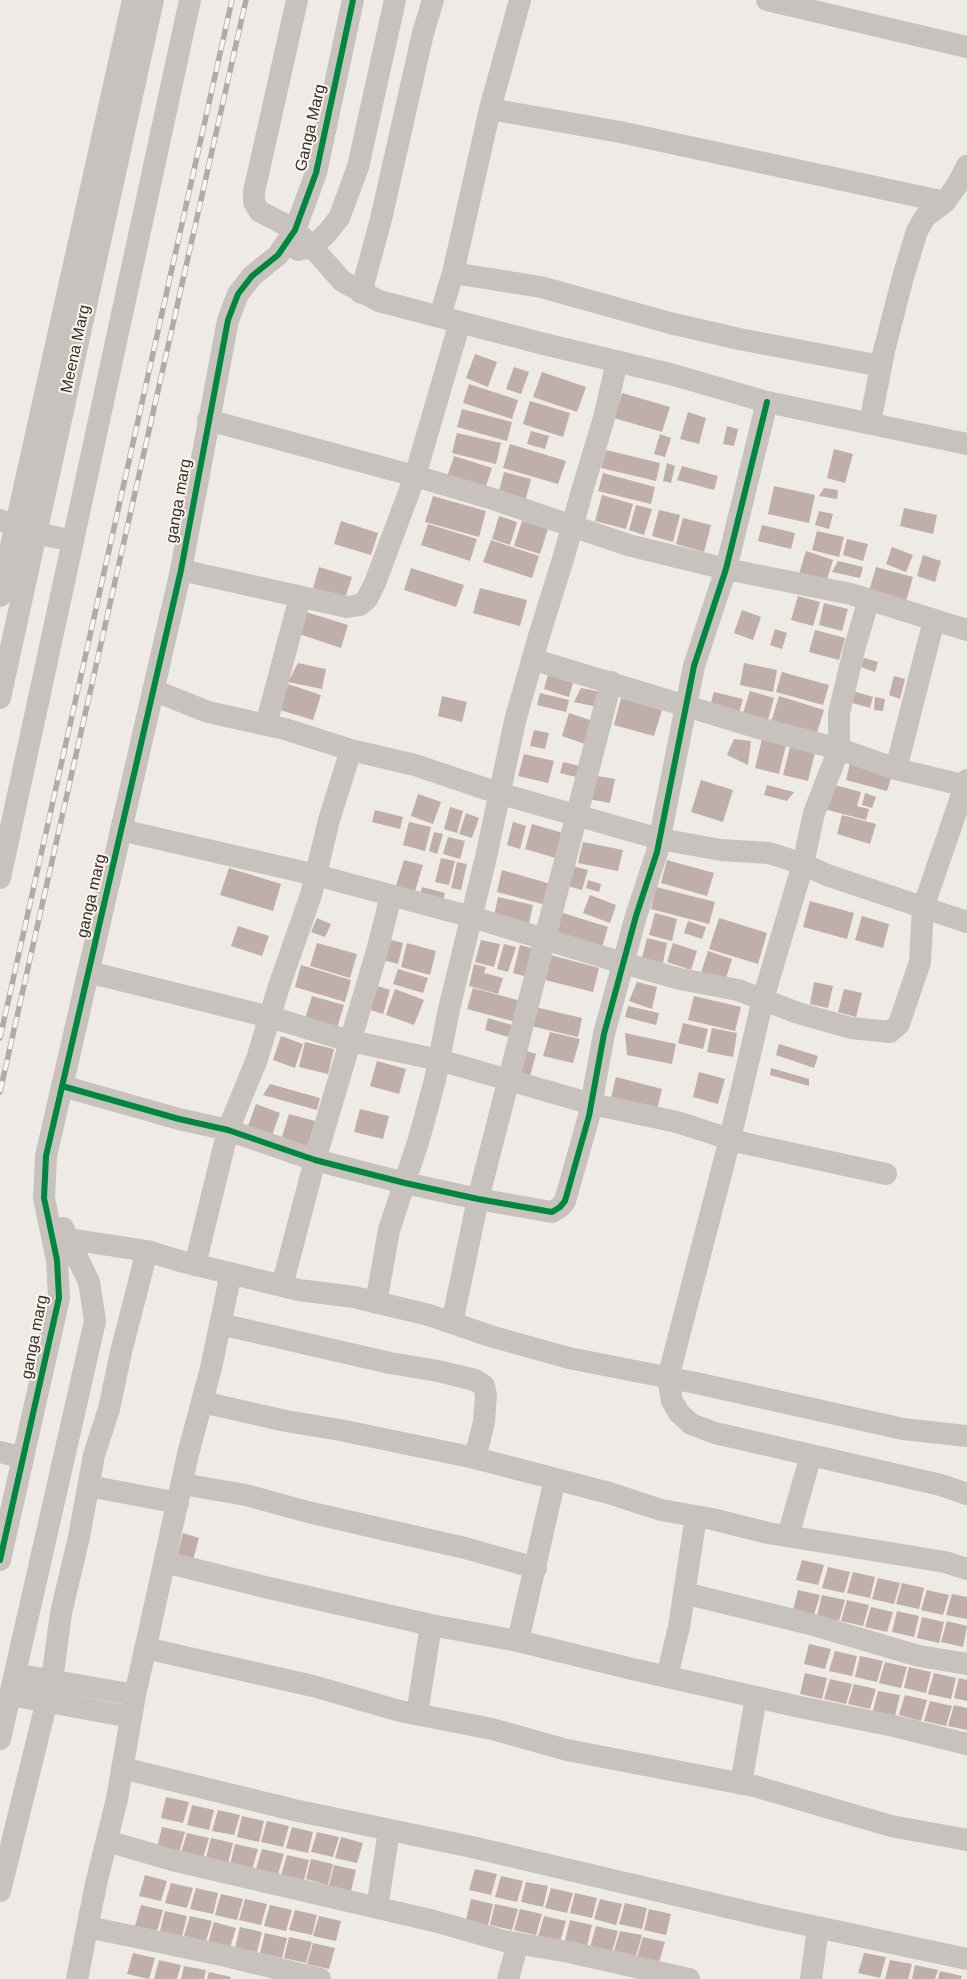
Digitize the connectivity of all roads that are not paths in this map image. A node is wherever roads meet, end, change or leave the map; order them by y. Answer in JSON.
{"nodes":[{"id":1,"x":133,"y":0,"type":"edge"},
{"id":2,"x":153,"y":0,"type":"edge"},
{"id":3,"x":190,"y":0,"type":"edge"},
{"id":4,"x":297,"y":0,"type":"edge"},
{"id":5,"x":353,"y":0,"type":"edge"},
{"id":6,"x":395,"y":0,"type":"edge"},
{"id":7,"x":433,"y":0,"type":"edge"},
{"id":8,"x":520,"y":0,"type":"edge"},
{"id":9,"x":767,"y":0,"type":"edge"},
{"id":10,"x":967,"y":47,"type":"edge"},
{"id":11,"x":490,"y":109,"type":"junction"},
{"id":12,"x":967,"y":166,"type":"edge"},
{"id":13,"x":945,"y":202,"type":"junction"},
{"id":14,"x":295,"y":230,"type":"junction"},
{"id":15,"x":312,"y":246,"type":"junction"},
{"id":16,"x":278,"y":255,"type":"junction"},
{"id":17,"x":453,"y":273,"type":"junction"},
{"id":18,"x":361,"y":293,"type":"junction"},
{"id":19,"x":450,"y":319,"type":"junction"},
{"id":20,"x":617,"y":362,"type":"junction"},
{"id":21,"x":881,"y":366,"type":"junction"},
{"id":22,"x":767,"y":402,"type":"junction"},
{"id":23,"x":208,"y":420,"type":"junction"},
{"id":24,"x":870,"y":423,"type":"junction"},
{"id":25,"x":967,"y":444,"type":"edge"},
{"id":26,"x":415,"y":476,"type":"junction"},
{"id":27,"x":572,"y":525,"type":"junction"},
{"id":28,"x":17,"y":526,"type":"edge"},
{"id":29,"x":73,"y":541,"type":"junction"},
{"id":30,"x":726,"y":569,"type":"junction"},
{"id":31,"x":180,"y":570,"type":"junction"},
{"id":32,"x":0,"y":596,"type":"edge"},
{"id":33,"x":300,"y":597,"type":"junction"},
{"id":34,"x":869,"y":600,"type":"junction"},
{"id":35,"x":934,"y":620,"type":"junction"},
{"id":36,"x":967,"y":630,"type":"edge"},
{"id":37,"x":532,"y":658,"type":"junction"},
{"id":38,"x":611,"y":682,"type":"junction"},
{"id":39,"x":153,"y":690,"type":"junction"},
{"id":40,"x":0,"y":698,"type":"edge"},
{"id":41,"x":687,"y":705,"type":"junction"},
{"id":42,"x":266,"y":725,"type":"junction"},
{"id":43,"x":838,"y":749,"type":"junction"},
{"id":44,"x":351,"y":750,"type":"junction"},
{"id":45,"x":896,"y":769,"type":"junction"},
{"id":46,"x":967,"y":784,"type":"edge"},
{"id":47,"x":498,"y":793,"type":"junction"},
{"id":48,"x":577,"y":814,"type":"junction"},
{"id":49,"x":121,"y":830,"type":"junction"},
{"id":50,"x":660,"y":839,"type":"junction"},
{"id":51,"x":803,"y":864,"type":"junction"},
{"id":52,"x":316,"y":875,"type":"junction"},
{"id":53,"x":0,"y":878,"type":"edge"},
{"id":54,"x":391,"y":896,"type":"junction"},
{"id":55,"x":923,"y":908,"type":"junction"},
{"id":56,"x":472,"y":916,"type":"junction"},
{"id":57,"x":967,"y":922,"type":"edge"},
{"id":58,"x":545,"y":940,"type":"junction"},
{"id":59,"x":623,"y":963,"type":"junction"},
{"id":60,"x":88,"y":972,"type":"junction"},
{"id":61,"x":763,"y":999,"type":"junction"},
{"id":62,"x":270,"y":1017,"type":"junction"},
{"id":63,"x":350,"y":1041,"type":"junction"},
{"id":64,"x":439,"y":1060,"type":"junction"},
{"id":65,"x":510,"y":1080,"type":"junction"},
{"id":66,"x":62,"y":1086,"type":"junction"},
{"id":67,"x":592,"y":1104,"type":"junction"},
{"id":68,"x":228,"y":1130,"type":"junction"},
{"id":69,"x":730,"y":1139,"type":"junction"},
{"id":70,"x":315,"y":1160,"type":"junction"},
{"id":71,"x":886,"y":1174,"type":"dead end"},
{"id":72,"x":405,"y":1183,"type":"junction"},
{"id":73,"x":478,"y":1199,"type":"junction"},
{"id":74,"x":61,"y":1240,"type":"junction"},
{"id":75,"x":147,"y":1251,"type":"junction"},
{"id":76,"x":195,"y":1265,"type":"junction"},
{"id":77,"x":231,"y":1273,"type":"junction"},
{"id":78,"x":282,"y":1286,"type":"junction"},
{"id":79,"x":376,"y":1303,"type":"junction"},
{"id":80,"x":452,"y":1323,"type":"junction"},
{"id":81,"x":220,"y":1324,"type":"junction"},
{"id":82,"x":668,"y":1378,"type":"junction"},
{"id":83,"x":202,"y":1402,"type":"junction"},
{"id":84,"x":967,"y":1436,"type":"edge"},
{"id":85,"x":0,"y":1452,"type":"edge"},
{"id":86,"x":811,"y":1455,"type":"junction"},
{"id":87,"x":23,"y":1458,"type":"junction"},
{"id":88,"x":475,"y":1458,"type":"junction"},
{"id":89,"x":555,"y":1479,"type":"junction"},
{"id":90,"x":89,"y":1486,"type":"junction"},
{"id":91,"x":180,"y":1494,"type":"junction"},
{"id":92,"x":967,"y":1494,"type":"edge"},
{"id":93,"x":696,"y":1516,"type":"junction"},
{"id":94,"x":788,"y":1536,"type":"junction"},
{"id":95,"x":0,"y":1560,"type":"edge"},
{"id":96,"x":164,"y":1562,"type":"junction"},
{"id":97,"x":536,"y":1568,"type":"junction"},
{"id":98,"x":967,"y":1569,"type":"edge"},
{"id":99,"x":684,"y":1593,"type":"junction"},
{"id":100,"x":431,"y":1624,"type":"junction"},
{"id":101,"x":518,"y":1640,"type":"junction"},
{"id":102,"x":145,"y":1648,"type":"junction"},
{"id":103,"x":967,"y":1664,"type":"edge"},
{"id":104,"x":15,"y":1674,"type":"junction"},
{"id":105,"x":667,"y":1676,"type":"junction"},
{"id":106,"x":52,"y":1680,"type":"junction"},
{"id":107,"x":10,"y":1695,"type":"junction"},
{"id":108,"x":135,"y":1695,"type":"junction"},
{"id":109,"x":756,"y":1697,"type":"junction"},
{"id":110,"x":47,"y":1702,"type":"junction"},
{"id":111,"x":417,"y":1714,"type":"junction"},
{"id":112,"x":131,"y":1717,"type":"junction"},
{"id":113,"x":0,"y":1739,"type":"edge"},
{"id":114,"x":967,"y":1744,"type":"edge"},
{"id":115,"x":122,"y":1768,"type":"junction"},
{"id":116,"x":740,"y":1784,"type":"junction"},
{"id":117,"x":389,"y":1831,"type":"junction"},
{"id":118,"x":107,"y":1840,"type":"junction"},
{"id":119,"x":967,"y":1840,"type":"edge"},
{"id":120,"x":0,"y":1891,"type":"edge"},
{"id":121,"x":377,"y":1908,"type":"junction"},
{"id":122,"x":88,"y":1926,"type":"junction"},
{"id":123,"x":818,"y":1928,"type":"junction"},
{"id":124,"x":518,"y":1943,"type":"junction"},
{"id":125,"x":967,"y":1959,"type":"edge"},
{"id":126,"x":684,"y":1978,"type":"edge"},
{"id":127,"x":77,"y":1979,"type":"edge"},
{"id":128,"x":320,"y":1979,"type":"edge"},
{"id":129,"x":508,"y":1979,"type":"edge"},
{"id":130,"x":811,"y":1979,"type":"edge"}],
"edges":[{"from":1,"to":28,"type":"street"},
{"from":2,"to":28,"type":"street","name":"Meena Marg"},
{"from":3,"to":29,"type":"street"},
{"from":4,"to":14,"type":"street"},
{"from":5,"to":14,"type":"street","name":"Ganga Marg"},
{"from":6,"to":15,"type":"street"},
{"from":7,"to":18,"type":"street"},
{"from":8,"to":11,"type":"street"},
{"from":9,"to":10,"type":"street"},
{"from":11,"to":13,"type":"street"},
{"from":11,"to":17,"type":"street"},
{"from":12,"to":13,"type":"street"},
{"from":13,"to":21,"type":"street"},
{"from":14,"to":15,"type":"street"},
{"from":14,"to":16,"type":"street","name":"Ganga Marg"},
{"from":15,"to":16,"type":"street"},
{"from":15,"to":18,"type":"street"},
{"from":16,"to":23,"type":"street","name":"ganga marg"},
{"from":17,"to":19,"type":"street"},
{"from":17,"to":21,"type":"street"},
{"from":18,"to":19,"type":"street"},
{"from":19,"to":20,"type":"street"},
{"from":19,"to":26,"type":"street"},
{"from":20,"to":22,"type":"street"},
{"from":20,"to":27,"type":"street"},
{"from":21,"to":24,"type":"street"},
{"from":22,"to":24,"type":"street"},
{"from":22,"to":30,"type":"street"},
{"from":23,"to":26,"type":"street"},
{"from":23,"to":31,"type":"street","name":"ganga marg"},
{"from":24,"to":25,"type":"street"},
{"from":26,"to":27,"type":"street"},
{"from":26,"to":33,"type":"street"},
{"from":27,"to":30,"type":"street"},
{"from":27,"to":37,"type":"street"},
{"from":28,"to":29,"type":"street"},
{"from":28,"to":32,"type":"street"},
{"from":28,"to":40,"type":"street","name":"Meena Marg"},
{"from":29,"to":53,"type":"street"},
{"from":30,"to":34,"type":"street"},
{"from":30,"to":41,"type":"street"},
{"from":31,"to":33,"type":"street"},
{"from":31,"to":39,"type":"street","name":"ganga marg"},
{"from":33,"to":42,"type":"street"},
{"from":34,"to":35,"type":"street"},
{"from":34,"to":43,"type":"street"},
{"from":35,"to":36,"type":"street"},
{"from":35,"to":45,"type":"street"},
{"from":37,"to":38,"type":"street"},
{"from":37,"to":47,"type":"street"},
{"from":38,"to":41,"type":"street"},
{"from":38,"to":48,"type":"street"},
{"from":39,"to":42,"type":"street"},
{"from":39,"to":49,"type":"street","name":"ganga marg"},
{"from":41,"to":43,"type":"street"},
{"from":41,"to":50,"type":"street"},
{"from":42,"to":44,"type":"street"},
{"from":43,"to":45,"type":"street"},
{"from":43,"to":51,"type":"street"},
{"from":44,"to":47,"type":"street"},
{"from":44,"to":52,"type":"street"},
{"from":45,"to":46,"type":"street"},
{"from":46,"to":55,"type":"street"},
{"from":47,"to":48,"type":"street"},
{"from":47,"to":56,"type":"street"},
{"from":48,"to":50,"type":"street"},
{"from":48,"to":58,"type":"street"},
{"from":49,"to":52,"type":"street"},
{"from":49,"to":60,"type":"street","name":"ganga marg"},
{"from":50,"to":51,"type":"street"},
{"from":50,"to":59,"type":"street"},
{"from":51,"to":55,"type":"street"},
{"from":51,"to":61,"type":"street"},
{"from":52,"to":54,"type":"street"},
{"from":52,"to":62,"type":"street"},
{"from":54,"to":56,"type":"street"},
{"from":54,"to":63,"type":"street"},
{"from":55,"to":57,"type":"street"},
{"from":55,"to":61,"type":"street"},
{"from":56,"to":58,"type":"street"},
{"from":56,"to":64,"type":"street"},
{"from":58,"to":59,"type":"street"},
{"from":58,"to":65,"type":"street"},
{"from":59,"to":61,"type":"street"},
{"from":59,"to":67,"type":"street"},
{"from":60,"to":62,"type":"street"},
{"from":60,"to":66,"type":"street","name":"ganga marg"},
{"from":61,"to":69,"type":"street"},
{"from":62,"to":63,"type":"street"},
{"from":62,"to":68,"type":"street"},
{"from":63,"to":64,"type":"street"},
{"from":63,"to":70,"type":"street"},
{"from":64,"to":65,"type":"street"},
{"from":64,"to":72,"type":"street"},
{"from":65,"to":67,"type":"street"},
{"from":65,"to":73,"type":"street"},
{"from":66,"to":68,"type":"street"},
{"from":66,"to":74,"type":"street","name":"ganga marg"},
{"from":67,"to":69,"type":"street"},
{"from":67,"to":73,"type":"street"},
{"from":68,"to":70,"type":"street"},
{"from":68,"to":76,"type":"street"},
{"from":69,"to":71,"type":"street"},
{"from":69,"to":82,"type":"street"},
{"from":70,"to":72,"type":"street"},
{"from":70,"to":78,"type":"street"},
{"from":72,"to":73,"type":"street"},
{"from":72,"to":79,"type":"street"},
{"from":73,"to":80,"type":"street"},
{"from":74,"to":75,"type":"street"},
{"from":74,"to":87,"type":"street","name":"ganga marg"},
{"from":74,"to":104,"type":"street","name":"ganga marg"},
{"from":75,"to":76,"type":"street"},
{"from":75,"to":90,"type":"street"},
{"from":76,"to":77,"type":"street"},
{"from":77,"to":78,"type":"street"},
{"from":77,"to":81,"type":"street"},
{"from":78,"to":79,"type":"street"},
{"from":79,"to":80,"type":"street"},
{"from":80,"to":82,"type":"street"},
{"from":81,"to":83,"type":"street"},
{"from":81,"to":88,"type":"street"},
{"from":82,"to":84,"type":"street"},
{"from":82,"to":86,"type":"street"},
{"from":83,"to":88,"type":"street"},
{"from":83,"to":91,"type":"street"},
{"from":85,"to":87,"type":"street"},
{"from":86,"to":92,"type":"street"},
{"from":86,"to":94,"type":"street"},
{"from":87,"to":95,"type":"street","name":"ganga marg"},
{"from":88,"to":89,"type":"street"},
{"from":89,"to":93,"type":"street"},
{"from":89,"to":97,"type":"street"},
{"from":90,"to":91,"type":"street"},
{"from":90,"to":106,"type":"street"},
{"from":91,"to":96,"type":"street"},
{"from":91,"to":97,"type":"street"},
{"from":93,"to":94,"type":"street"},
{"from":93,"to":99,"type":"street"},
{"from":94,"to":98,"type":"street"},
{"from":96,"to":100,"type":"street"},
{"from":96,"to":102,"type":"street"},
{"from":97,"to":101,"type":"street"},
{"from":99,"to":103,"type":"street"},
{"from":99,"to":105,"type":"street"},
{"from":100,"to":101,"type":"street"},
{"from":100,"to":111,"type":"street"},
{"from":101,"to":105,"type":"street"},
{"from":102,"to":108,"type":"street"},
{"from":102,"to":111,"type":"street"},
{"from":104,"to":106,"type":"street"},
{"from":104,"to":107,"type":"street","name":"ganga marg"},
{"from":105,"to":109,"type":"street"},
{"from":106,"to":108,"type":"street"},
{"from":106,"to":110,"type":"street"},
{"from":107,"to":110,"type":"street"},
{"from":107,"to":113,"type":"street","name":"ganga marg"},
{"from":108,"to":112,"type":"street"},
{"from":109,"to":114,"type":"street"},
{"from":109,"to":116,"type":"street"},
{"from":110,"to":112,"type":"street"},
{"from":110,"to":120,"type":"street"},
{"from":111,"to":116,"type":"street"},
{"from":112,"to":115,"type":"street"},
{"from":115,"to":117,"type":"street"},
{"from":115,"to":118,"type":"street"},
{"from":116,"to":119,"type":"street"},
{"from":117,"to":121,"type":"street"},
{"from":117,"to":123,"type":"street"},
{"from":118,"to":121,"type":"street"},
{"from":118,"to":122,"type":"street"},
{"from":121,"to":124,"type":"street"},
{"from":122,"to":127,"type":"street"},
{"from":122,"to":128,"type":"street"},
{"from":123,"to":125,"type":"street"},
{"from":123,"to":130,"type":"street"},
{"from":124,"to":126,"type":"street"},
{"from":124,"to":129,"type":"street"}]}
